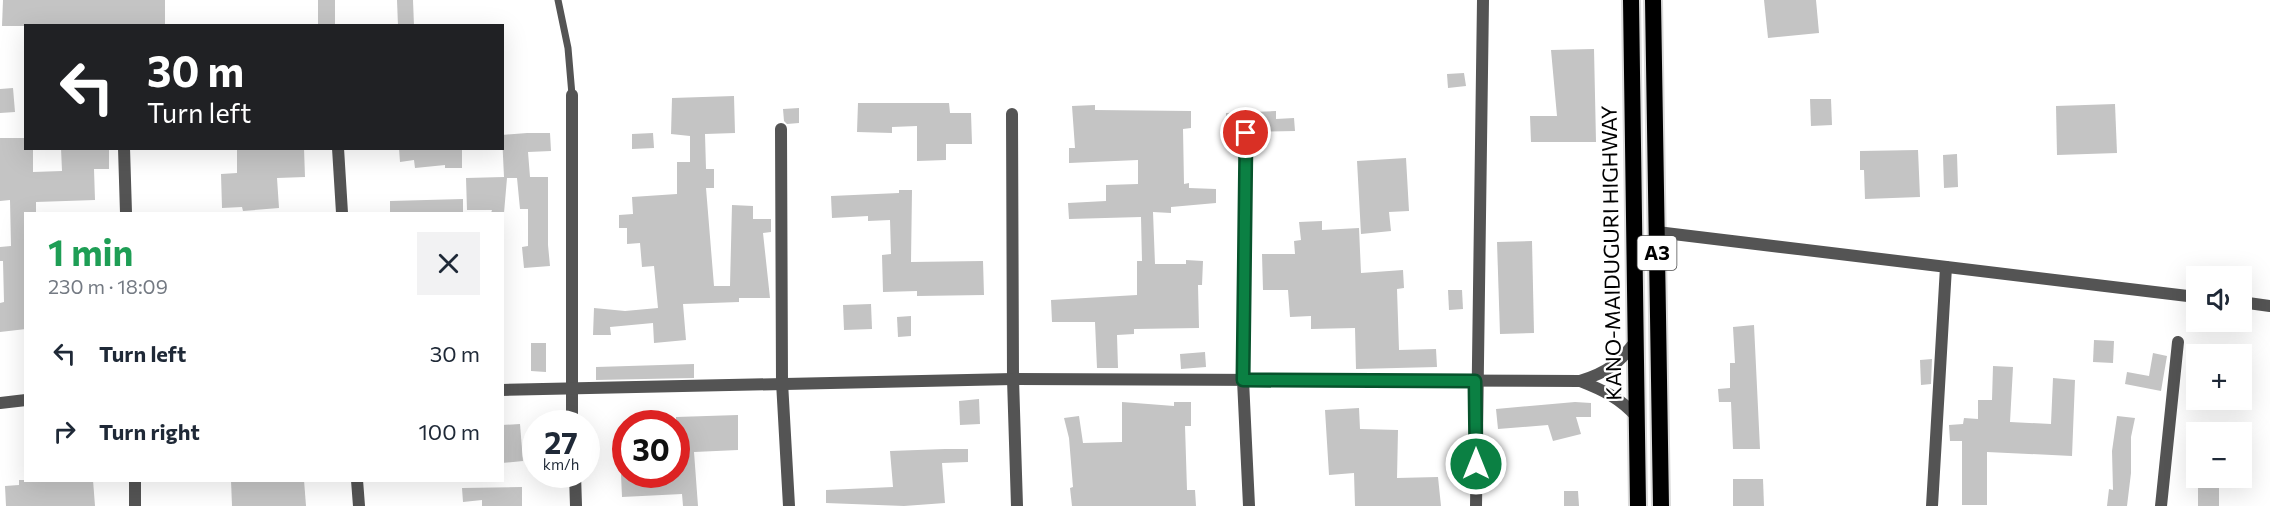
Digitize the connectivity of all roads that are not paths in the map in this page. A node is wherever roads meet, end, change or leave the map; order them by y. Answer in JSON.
{"nodes":[{"id":1,"x":558,"y":0,"type":"edge"},
{"id":2,"x":1483,"y":0,"type":"edge"},
{"id":3,"x":1631,"y":0,"type":"edge"},
{"id":4,"x":1653,"y":0,"type":"edge"},
{"id":5,"x":572,"y":95,"type":"joint"},
{"id":6,"x":1012,"y":114,"type":"dead end"},
{"id":7,"x":781,"y":129,"type":"dead end"},
{"id":8,"x":1246,"y":133,"type":"dead end"},
{"id":9,"x":124,"y":150,"type":"edge"},
{"id":10,"x":338,"y":150,"type":"edge"},
{"id":11,"x":126,"y":212,"type":"edge"},
{"id":12,"x":342,"y":212,"type":"edge"},
{"id":13,"x":1657,"y":232,"type":"junction"},
{"id":14,"x":1946,"y":267,"type":"junction"},
{"id":15,"x":2186,"y":296,"type":"edge"},
{"id":16,"x":2252,"y":304,"type":"edge"},
{"id":17,"x":2270,"y":306,"type":"edge"},
{"id":18,"x":1636,"y":340,"type":"junction"},
{"id":19,"x":2178,"y":342,"type":"dead end"},
{"id":20,"x":1013,"y":379,"type":"junction"},
{"id":21,"x":1243,"y":380,"type":"junction"},
{"id":22,"x":1475,"y":381,"type":"junction"},
{"id":23,"x":1580,"y":381,"type":"junction"},
{"id":24,"x":782,"y":382,"type":"junction"},
{"id":25,"x":571,"y":387,"type":"junction"},
{"id":26,"x":504,"y":390,"type":"edge"},
{"id":27,"x":24,"y":400,"type":"edge"},
{"id":28,"x":0,"y":403,"type":"edge"},
{"id":29,"x":572,"y":410,"type":"edge"},
{"id":30,"x":1637,"y":417,"type":"junction"},
{"id":31,"x":135,"y":482,"type":"edge"},
{"id":32,"x":357,"y":482,"type":"edge"},
{"id":33,"x":575,"y":488,"type":"edge"},
{"id":34,"x":135,"y":506,"type":"edge"},
{"id":35,"x":359,"y":506,"type":"edge"},
{"id":36,"x":576,"y":506,"type":"edge"},
{"id":37,"x":789,"y":506,"type":"edge"},
{"id":38,"x":1017,"y":506,"type":"edge"},
{"id":39,"x":1249,"y":506,"type":"edge"},
{"id":40,"x":1476,"y":506,"type":"edge"},
{"id":41,"x":1638,"y":506,"type":"edge"},
{"id":42,"x":1661,"y":506,"type":"edge"},
{"id":43,"x":1932,"y":506,"type":"edge"},
{"id":44,"x":2161,"y":506,"type":"edge"}],
"edges":[{"from":1,"to":5,"type":"lane"},
{"from":2,"to":22,"type":"street"},
{"from":3,"to":18,"type":"highway","name":"KANO-MAIDUGURI HIGHWAY","number":"A3"},
{"from":4,"to":13,"type":"highway","number":"A3"},
{"from":5,"to":25,"type":"street"},
{"from":6,"to":20,"type":"street"},
{"from":7,"to":24,"type":"street"},
{"from":8,"to":21,"type":"street"},
{"from":9,"to":11,"type":"street"},
{"from":10,"to":12,"type":"street"},
{"from":13,"to":14,"type":"street"},
{"from":13,"to":42,"type":"highway","number":"A3"},
{"from":14,"to":15,"type":"street"},
{"from":14,"to":43,"type":"street"},
{"from":16,"to":17,"type":"street"},
{"from":18,"to":23,"type":"street"},
{"from":18,"to":30,"type":"highway","name":"KANO-MAIDUGURI HIGHWAY","number":"A3"},
{"from":19,"to":44,"type":"street"},
{"from":20,"to":21,"type":"street"},
{"from":20,"to":24,"type":"street"},
{"from":20,"to":38,"type":"street"},
{"from":21,"to":22,"type":"street"},
{"from":21,"to":39,"type":"street"},
{"from":22,"to":23,"type":"street"},
{"from":22,"to":40,"type":"street"},
{"from":23,"to":30,"type":"street"},
{"from":24,"to":25,"type":"street"},
{"from":24,"to":37,"type":"street"},
{"from":25,"to":26,"type":"street"},
{"from":25,"to":29,"type":"street"},
{"from":27,"to":28,"type":"street"},
{"from":30,"to":41,"type":"highway","name":"KANO-MAIDUGURI HIGHWAY","number":"A3"},
{"from":31,"to":34,"type":"street"},
{"from":32,"to":35,"type":"street"},
{"from":33,"to":36,"type":"street"}]}
